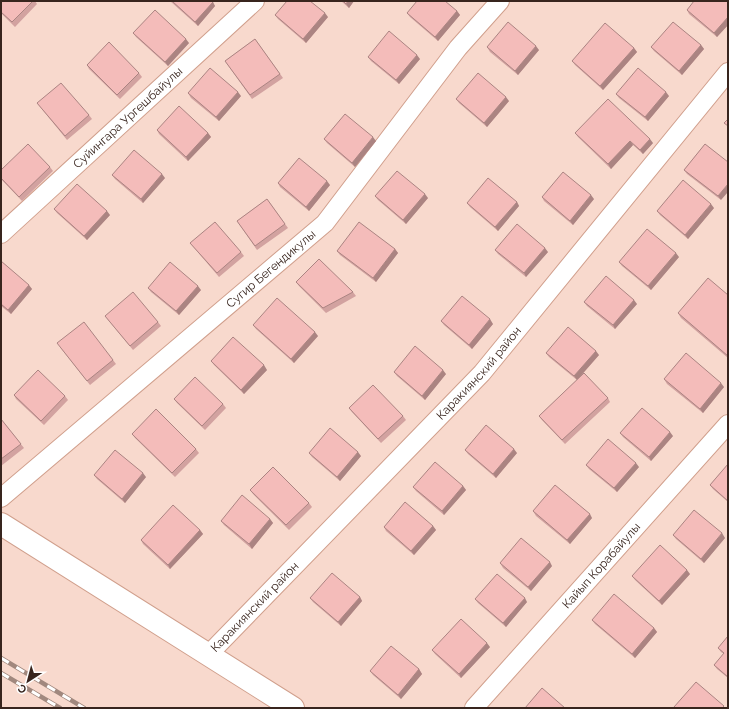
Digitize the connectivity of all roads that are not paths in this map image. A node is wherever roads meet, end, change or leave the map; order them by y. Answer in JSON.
{"nodes":[{"id":1,"x":255,"y":1,"type":"edge"},
{"id":2,"x":500,"y":1,"type":"edge"},
{"id":3,"x":728,"y":72,"type":"edge"},
{"id":4,"x":1,"y":234,"type":"edge"},
{"id":5,"x":728,"y":424,"type":"edge"},
{"id":6,"x":1,"y":498,"type":"edge"},
{"id":7,"x":1,"y":524,"type":"edge"},
{"id":8,"x":208,"y":655,"type":"junction"},
{"id":9,"x":293,"y":708,"type":"edge"},
{"id":10,"x":474,"y":708,"type":"edge"}],
"edges":[{"from":1,"to":4,"type":"street","name":"Суйингара Ургешбайулы"},
{"from":2,"to":6,"type":"street","name":"Сугир Бегендикулы"},
{"from":3,"to":8,"type":"street","name":"Каракиянский район"},
{"from":5,"to":10,"type":"street","name":"Кайып Корабайулы"},
{"from":7,"to":8,"type":"street"},
{"from":8,"to":9,"type":"street"}]}
